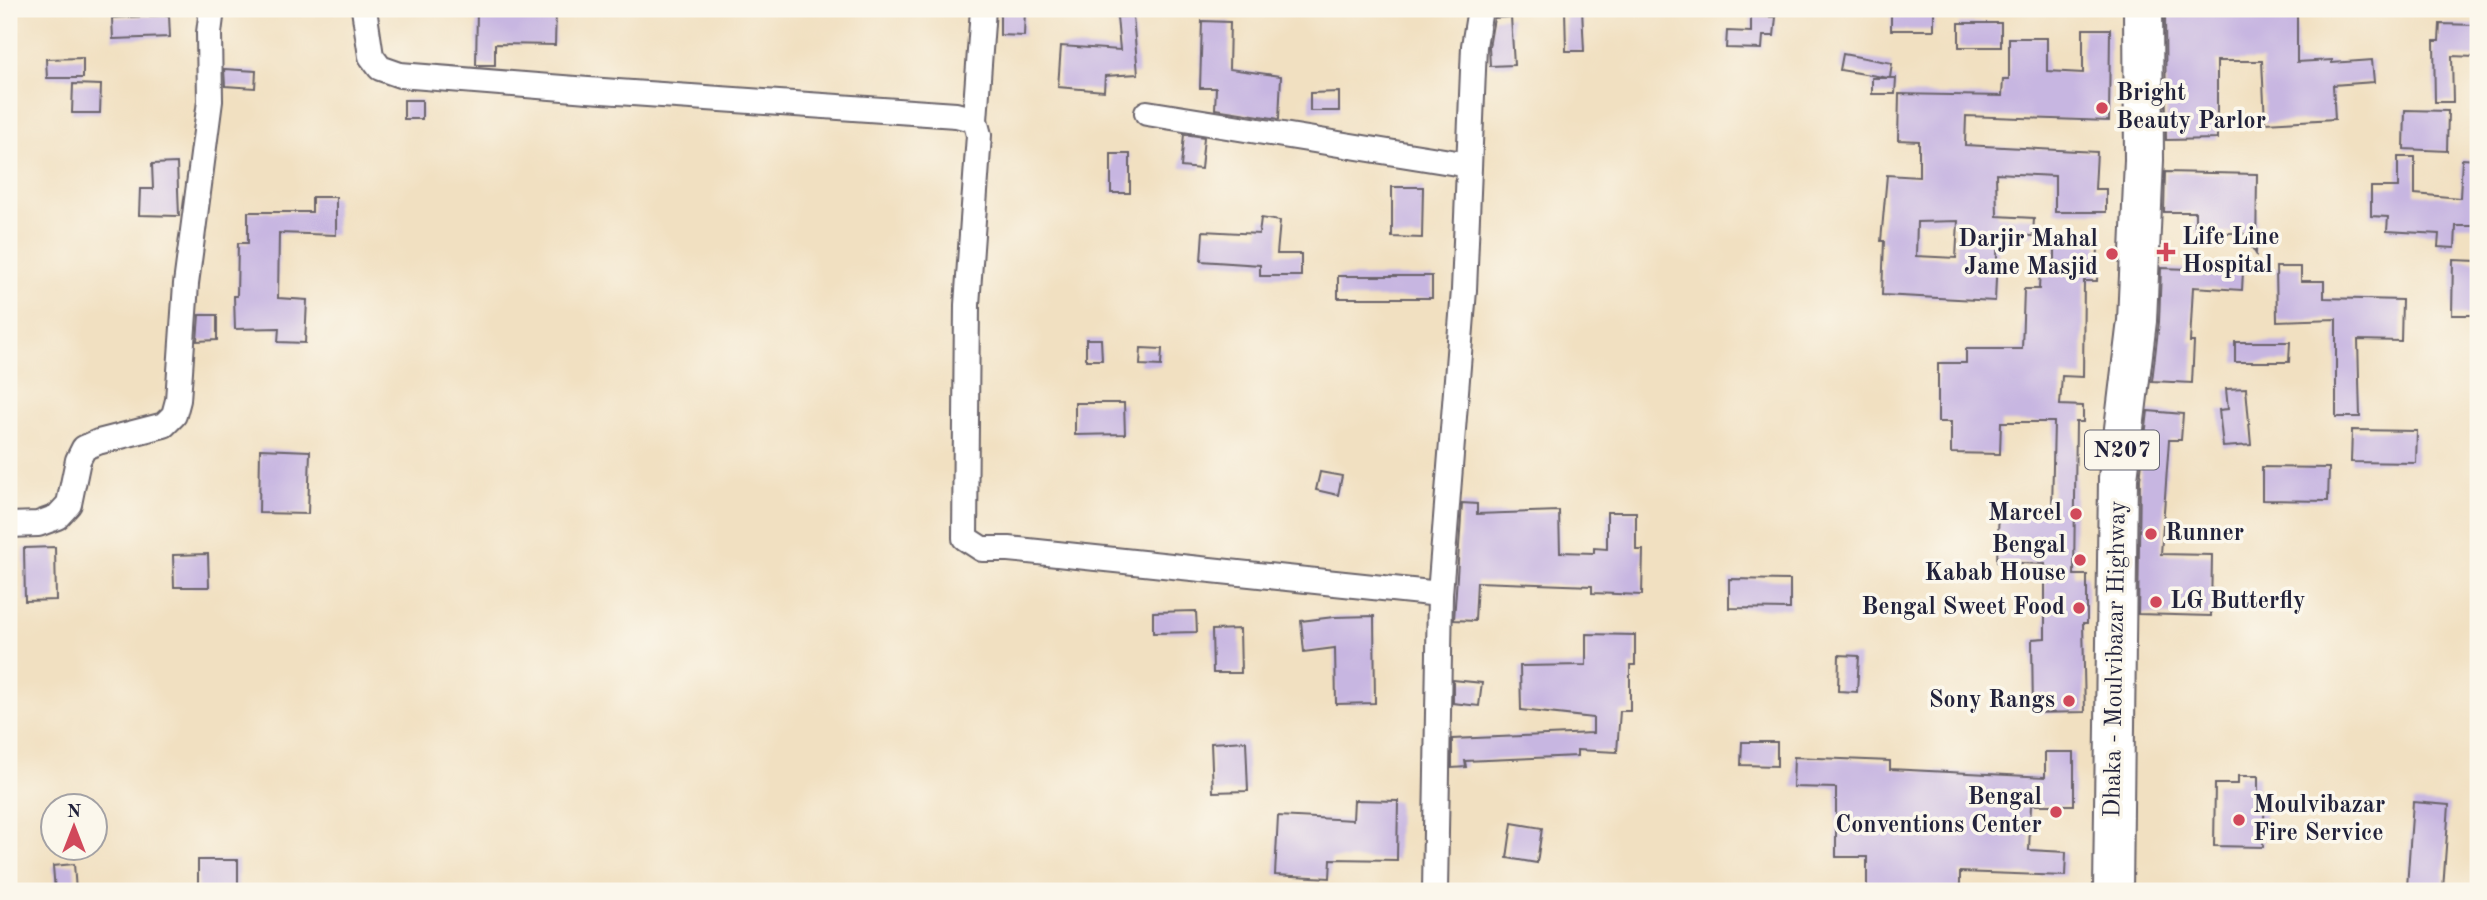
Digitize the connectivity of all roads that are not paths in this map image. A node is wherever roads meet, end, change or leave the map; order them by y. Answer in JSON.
{"nodes":[{"id":1,"x":212,"y":9,"type":"edge"},
{"id":2,"x":364,"y":9,"type":"edge"},
{"id":3,"x":982,"y":9,"type":"edge"},
{"id":4,"x":1480,"y":9,"type":"edge"},
{"id":5,"x":2143,"y":9,"type":"edge"},
{"id":6,"x":1147,"y":113,"type":"dead end"},
{"id":7,"x":975,"y":120,"type":"junction"},
{"id":8,"x":1469,"y":165,"type":"junction"},
{"id":9,"x":9,"y":525,"type":"edge"},
{"id":10,"x":1440,"y":594,"type":"junction"},
{"id":11,"x":1435,"y":891,"type":"edge"},
{"id":12,"x":2113,"y":891,"type":"edge"}],
"edges":[{"from":1,"to":9,"type":"street"},
{"from":2,"to":7,"type":"street"},
{"from":3,"to":7,"type":"street"},
{"from":4,"to":8,"type":"street"},
{"from":5,"to":12,"type":"highway","name":"Dhaka - Moulvibazar Highway","number":"N207"},
{"from":6,"to":8,"type":"street"},
{"from":7,"to":10,"type":"street"},
{"from":8,"to":10,"type":"street"},
{"from":10,"to":11,"type":"street"}]}
